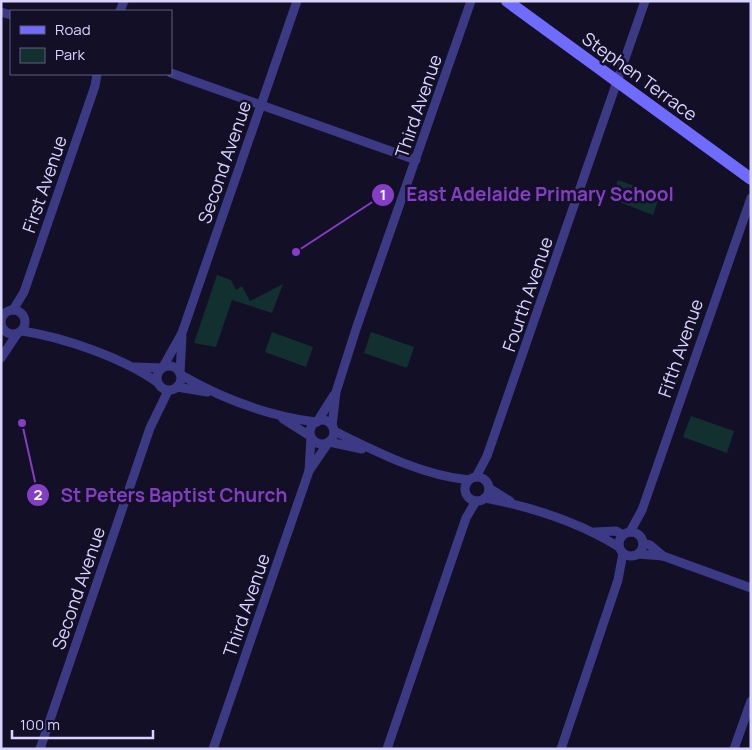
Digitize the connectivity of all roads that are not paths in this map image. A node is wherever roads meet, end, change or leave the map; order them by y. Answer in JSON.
{"nodes":[{"id":1,"x":297,"y":1,"type":"edge"},
{"id":2,"x":471,"y":1,"type":"edge"},
{"id":3,"x":507,"y":1,"type":"edge"},
{"id":4,"x":645,"y":1,"type":"edge"},
{"id":5,"x":172,"y":73,"type":"edge"},
{"id":6,"x":96,"y":75,"type":"edge"},
{"id":7,"x":101,"y":75,"type":"edge"},
{"id":8,"x":617,"y":82,"type":"junction"},
{"id":9,"x":95,"y":86,"type":"junction"},
{"id":10,"x":261,"y":105,"type":"junction"},
{"id":11,"x":416,"y":160,"type":"junction"},
{"id":12,"x":751,"y":179,"type":"edge"},
{"id":13,"x":751,"y":198,"type":"edge"},
{"id":14,"x":24,"y":292,"type":"junction"},
{"id":15,"x":7,"y":312,"type":"edge"},
{"id":16,"x":24,"y":317,"type":"junction"},
{"id":17,"x":2,"y":326,"type":"edge"},
{"id":18,"x":19,"y":333,"type":"junction"},
{"id":19,"x":182,"y":333,"type":"junction"},
{"id":20,"x":44,"y":334,"type":"junction"},
{"id":21,"x":2,"y":355,"type":"edge"},
{"id":22,"x":136,"y":367,"type":"junction"},
{"id":23,"x":162,"y":367,"type":"junction"},
{"id":24,"x":180,"y":374,"type":"junction"},
{"id":25,"x":165,"y":387,"type":"junction"},
{"id":26,"x":336,"y":392,"type":"junction"},
{"id":27,"x":214,"y":393,"type":"junction"},
{"id":28,"x":281,"y":417,"type":"junction"},
{"id":29,"x":316,"y":422,"type":"junction"},
{"id":30,"x":333,"y":428,"type":"junction"},
{"id":31,"x":310,"y":436,"type":"junction"},
{"id":32,"x":329,"y":442,"type":"junction"},
{"id":33,"x":375,"y":451,"type":"junction"},
{"id":34,"x":487,"y":456,"type":"junction"},
{"id":35,"x":309,"y":471,"type":"junction"},
{"id":36,"x":446,"y":478,"type":"junction"},
{"id":37,"x":472,"y":478,"type":"junction"},
{"id":38,"x":487,"y":484,"type":"junction"},
{"id":39,"x":466,"y":494,"type":"junction"},
{"id":40,"x":485,"y":498,"type":"junction"},
{"id":41,"x":476,"y":501,"type":"junction"},
{"id":42,"x":516,"y":504,"type":"junction"},
{"id":43,"x":642,"y":510,"type":"junction"},
{"id":44,"x":466,"y":518,"type":"junction"},
{"id":45,"x":594,"y":532,"type":"junction"},
{"id":46,"x":626,"y":533,"type":"junction"},
{"id":47,"x":641,"y":539,"type":"junction"},
{"id":48,"x":628,"y":553,"type":"junction"},
{"id":49,"x":662,"y":556,"type":"junction"},
{"id":50,"x":751,"y":588,"type":"edge"},
{"id":51,"x":751,"y":701,"type":"edge"},
{"id":52,"x":40,"y":749,"type":"edge"},
{"id":53,"x":214,"y":749,"type":"edge"},
{"id":54,"x":387,"y":749,"type":"edge"},
{"id":55,"x":561,"y":749,"type":"edge"},
{"id":56,"x":734,"y":749,"type":"edge"}],
"edges":[{"from":1,"to":10,"type":"street","name":"Second Avenue"},
{"from":2,"to":11,"type":"street","name":"Third Avenue"},
{"from":3,"to":8,"type":"main road","name":"Stephen Terrace"},
{"from":4,"to":8,"type":"street","name":"Fourth Avenue"},
{"from":5,"to":10,"type":"street"},
{"from":6,"to":9,"type":"street","name":"First Avenue"},
{"from":7,"to":9,"type":"street","name":"First Avenue"},
{"from":8,"to":12,"type":"main road","name":"Stephen Terrace"},
{"from":8,"to":34,"type":"street","name":"Fourth Avenue"},
{"from":9,"to":14,"type":"street","name":"First Avenue"},
{"from":10,"to":11,"type":"street"},
{"from":10,"to":19,"type":"street","name":"Second Avenue"},
{"from":11,"to":26,"type":"street","name":"Third Avenue"},
{"from":13,"to":43,"type":"street","name":"Fifth Avenue"},
{"from":14,"to":15,"type":"street","name":"First Avenue"},
{"from":14,"to":16,"type":"street","name":"First Avenue"},
{"from":15,"to":16,"type":"street"},
{"from":15,"to":17,"type":"street","name":"First Avenue"},
{"from":16,"to":18,"type":"street","name":"First Avenue"},
{"from":16,"to":20,"type":"street"},
{"from":17,"to":18,"type":"street"},
{"from":17,"to":21,"type":"street"},
{"from":18,"to":20,"type":"street"},
{"from":18,"to":21,"type":"street"},
{"from":19,"to":23,"type":"street","name":"Second Avenue"},
{"from":19,"to":24,"type":"street","name":"Second Avenue"},
{"from":20,"to":22,"type":"street"},
{"from":22,"to":23,"type":"street"},
{"from":22,"to":25,"type":"street"},
{"from":23,"to":24,"type":"street"},
{"from":23,"to":25,"type":"street","name":"Second Avenue"},
{"from":24,"to":25,"type":"street","name":"Second Avenue"},
{"from":24,"to":27,"type":"street"},
{"from":25,"to":27,"type":"street"},
{"from":25,"to":52,"type":"street","name":"Second Avenue"},
{"from":26,"to":29,"type":"street","name":"Third Avenue"},
{"from":26,"to":30,"type":"street","name":"Third Avenue"},
{"from":27,"to":28,"type":"street"},
{"from":28,"to":29,"type":"street"},
{"from":28,"to":31,"type":"street"},
{"from":29,"to":30,"type":"street"},
{"from":29,"to":31,"type":"street"},
{"from":30,"to":32,"type":"street"},
{"from":30,"to":33,"type":"street"},
{"from":31,"to":32,"type":"street"},
{"from":31,"to":35,"type":"street","name":"Third Avenue"},
{"from":32,"to":33,"type":"street"},
{"from":32,"to":35,"type":"street","name":"Third Avenue"},
{"from":33,"to":36,"type":"street"},
{"from":34,"to":37,"type":"street","name":"Fourth Avenue"},
{"from":34,"to":38,"type":"street","name":"Fourth Avenue"},
{"from":35,"to":53,"type":"street","name":"Third Avenue"},
{"from":36,"to":37,"type":"street"},
{"from":36,"to":39,"type":"street"},
{"from":37,"to":38,"type":"street"},
{"from":37,"to":39,"type":"street","name":"Fourth Avenue"},
{"from":38,"to":40,"type":"street","name":"Fourth Avenue"},
{"from":38,"to":42,"type":"street"},
{"from":39,"to":41,"type":"street"},
{"from":39,"to":44,"type":"street"},
{"from":40,"to":41,"type":"street"},
{"from":40,"to":42,"type":"street"},
{"from":41,"to":44,"type":"street"},
{"from":42,"to":45,"type":"street"},
{"from":43,"to":46,"type":"street","name":"Fifth Avenue"},
{"from":43,"to":47,"type":"street","name":"Fifth Avenue"},
{"from":44,"to":54,"type":"street"},
{"from":45,"to":46,"type":"street"},
{"from":45,"to":48,"type":"street"},
{"from":46,"to":47,"type":"street"},
{"from":46,"to":48,"type":"street","name":"Fifth Avenue"},
{"from":47,"to":48,"type":"street","name":"Fifth Avenue"},
{"from":47,"to":49,"type":"street"},
{"from":48,"to":49,"type":"street"},
{"from":48,"to":55,"type":"street"},
{"from":49,"to":50,"type":"street"},
{"from":51,"to":56,"type":"street"}]}
